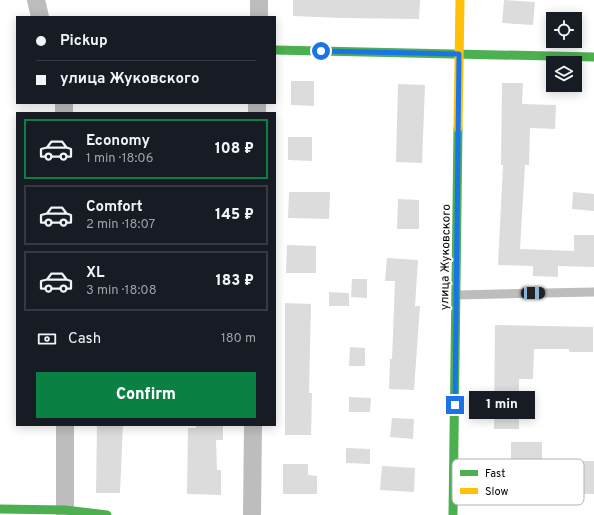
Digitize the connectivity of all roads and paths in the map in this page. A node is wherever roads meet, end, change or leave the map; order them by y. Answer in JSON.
{"nodes":[{"id":1,"x":36,"y":0,"type":"edge"},
{"id":2,"x":259,"y":0,"type":"edge"},
{"id":3,"x":460,"y":0,"type":"edge"},
{"id":4,"x":40,"y":16,"type":"edge"},
{"id":5,"x":259,"y":16,"type":"edge"},
{"id":6,"x":276,"y":50,"type":"edge"},
{"id":7,"x":459,"y":54,"type":"junction"},
{"id":8,"x":594,"y":57,"type":"edge"},
{"id":9,"x":594,"y":292,"type":"edge"},
{"id":10,"x":456,"y":295,"type":"junction"},
{"id":11,"x":65,"y":426,"type":"edge"},
{"id":12,"x":253,"y":426,"type":"edge"},
{"id":13,"x":454,"y":459,"type":"edge"},
{"id":14,"x":453,"y":505,"type":"edge"},
{"id":15,"x":0,"y":509,"type":"edge"},
{"id":16,"x":65,"y":513,"type":"edge"},
{"id":17,"x":107,"y":515,"type":"edge"},
{"id":18,"x":252,"y":515,"type":"edge"},
{"id":19,"x":453,"y":515,"type":"edge"}],
"edges":[{"from":1,"to":4,"type":"street"},
{"from":2,"to":5,"type":"street"},
{"from":3,"to":7,"type":"street","name":"улица Жуковского"},
{"from":6,"to":7,"type":"street"},
{"from":7,"to":8,"type":"street"},
{"from":7,"to":10,"type":"street","name":"улица Жуковского"},
{"from":9,"to":10,"type":"lane"},
{"from":10,"to":13,"type":"street","name":"улица Жуковского"},
{"from":11,"to":16,"type":"street"},
{"from":12,"to":18,"type":"street"},
{"from":14,"to":19,"type":"street","name":"улица Жуковского"},
{"from":15,"to":16,"type":"street"},
{"from":16,"to":17,"type":"street"}]}
